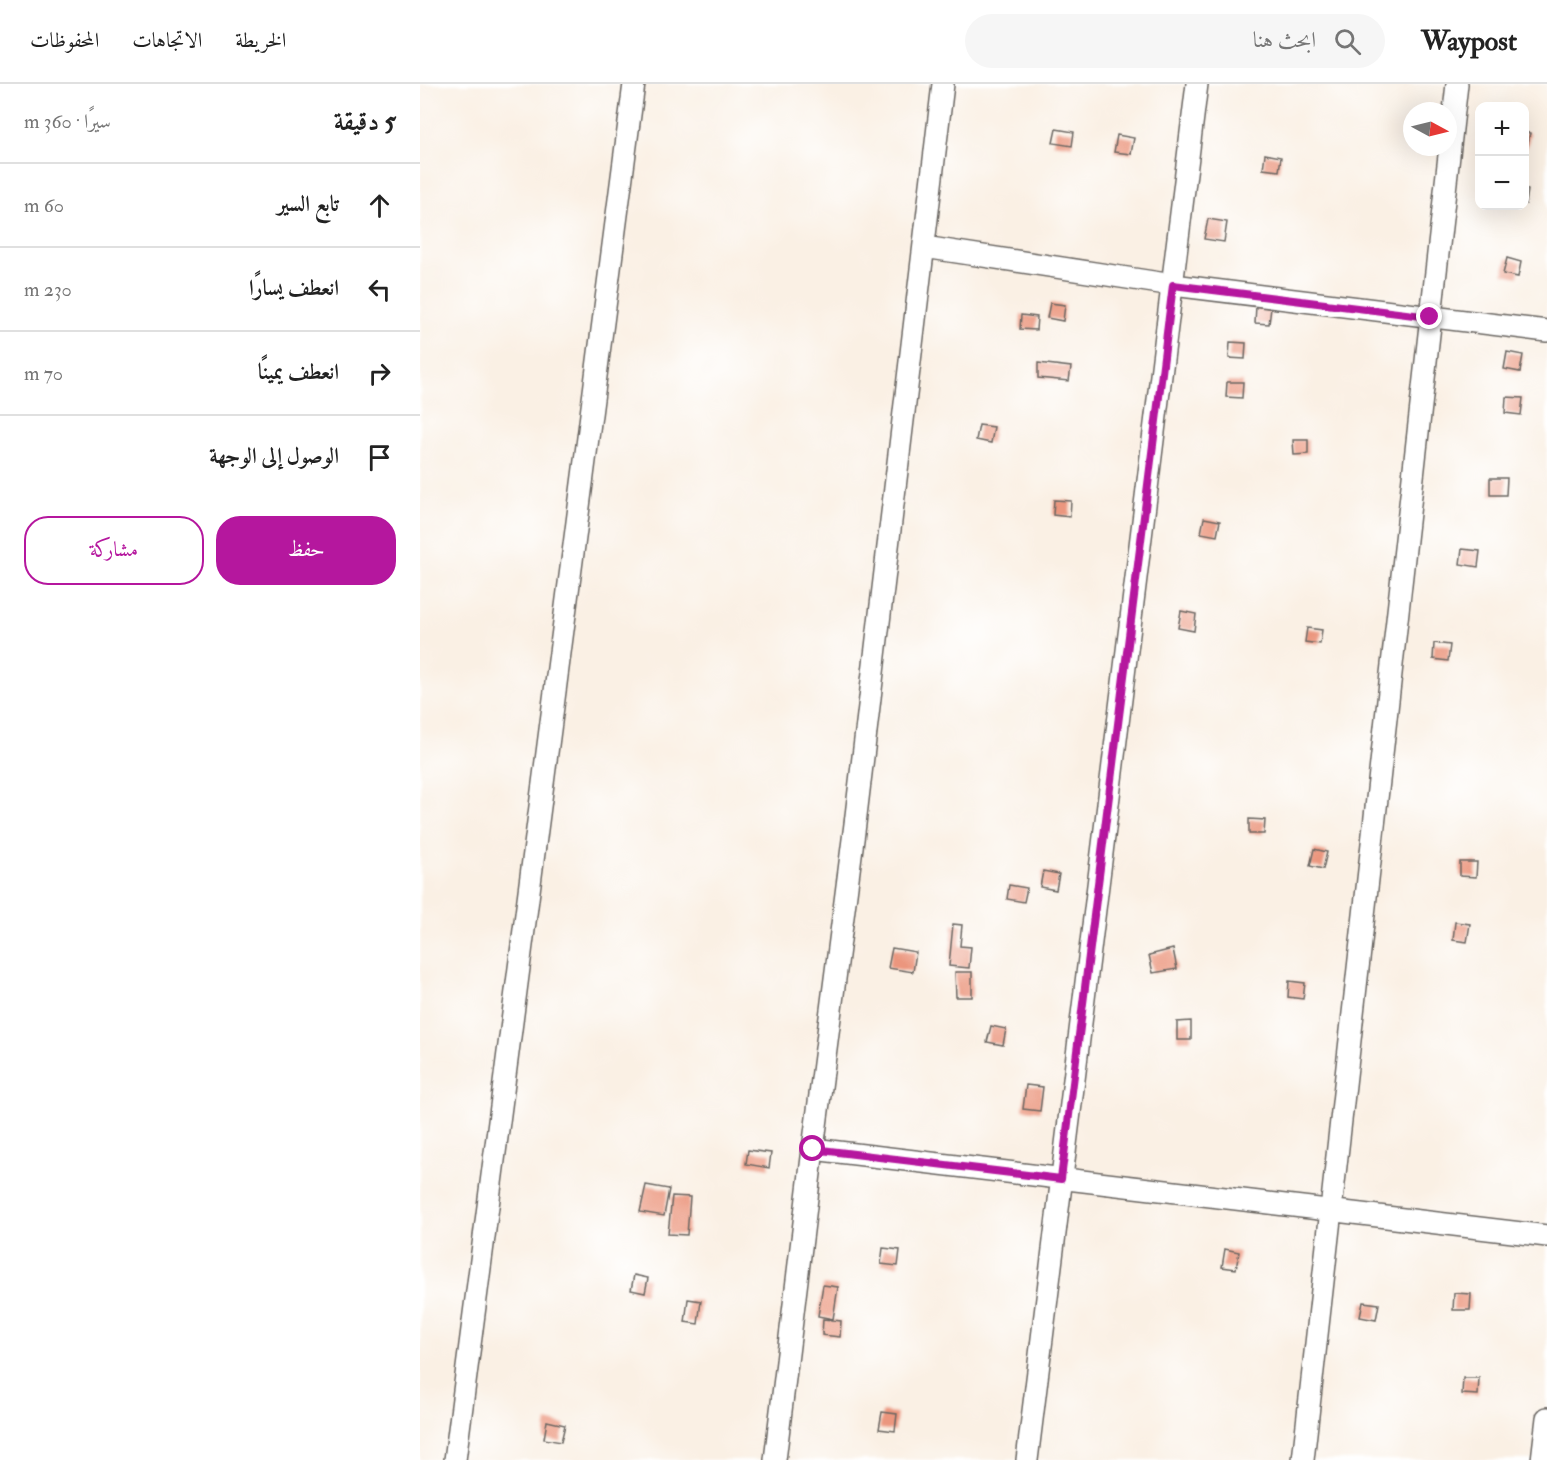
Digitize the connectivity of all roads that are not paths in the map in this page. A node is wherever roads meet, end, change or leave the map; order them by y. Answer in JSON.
{"nodes":[{"id":1,"x":634,"y":84,"type":"edge"},
{"id":2,"x":944,"y":84,"type":"edge"},
{"id":3,"x":1197,"y":84,"type":"edge"},
{"id":4,"x":1456,"y":84,"type":"edge"},
{"id":5,"x":924,"y":247,"type":"junction"},
{"id":6,"x":1173,"y":285,"type":"junction"},
{"id":7,"x":1430,"y":317,"type":"junction"},
{"id":8,"x":1547,"y":331,"type":"edge"},
{"id":9,"x":813,"y":1149,"type":"junction"},
{"id":10,"x":1061,"y":1179,"type":"junction"},
{"id":11,"x":1331,"y":1210,"type":"junction"},
{"id":12,"x":1547,"y":1236,"type":"edge"},
{"id":13,"x":1547,"y":1418,"type":"edge"},
{"id":14,"x":455,"y":1460,"type":"edge"},
{"id":15,"x":775,"y":1460,"type":"edge"},
{"id":16,"x":1027,"y":1460,"type":"edge"},
{"id":17,"x":1303,"y":1460,"type":"edge"},
{"id":18,"x":1542,"y":1460,"type":"edge"}],
"edges":[{"from":1,"to":14,"type":"street"},
{"from":2,"to":5,"type":"street"},
{"from":3,"to":6,"type":"street"},
{"from":4,"to":7,"type":"street"},
{"from":5,"to":6,"type":"street"},
{"from":5,"to":9,"type":"street"},
{"from":6,"to":7,"type":"street"},
{"from":6,"to":10,"type":"street"},
{"from":7,"to":8,"type":"street"},
{"from":7,"to":11,"type":"street"},
{"from":9,"to":10,"type":"street"},
{"from":9,"to":15,"type":"street"},
{"from":10,"to":11,"type":"street"},
{"from":10,"to":16,"type":"street"},
{"from":11,"to":12,"type":"street"},
{"from":11,"to":17,"type":"street"},
{"from":13,"to":18,"type":"street"}]}
